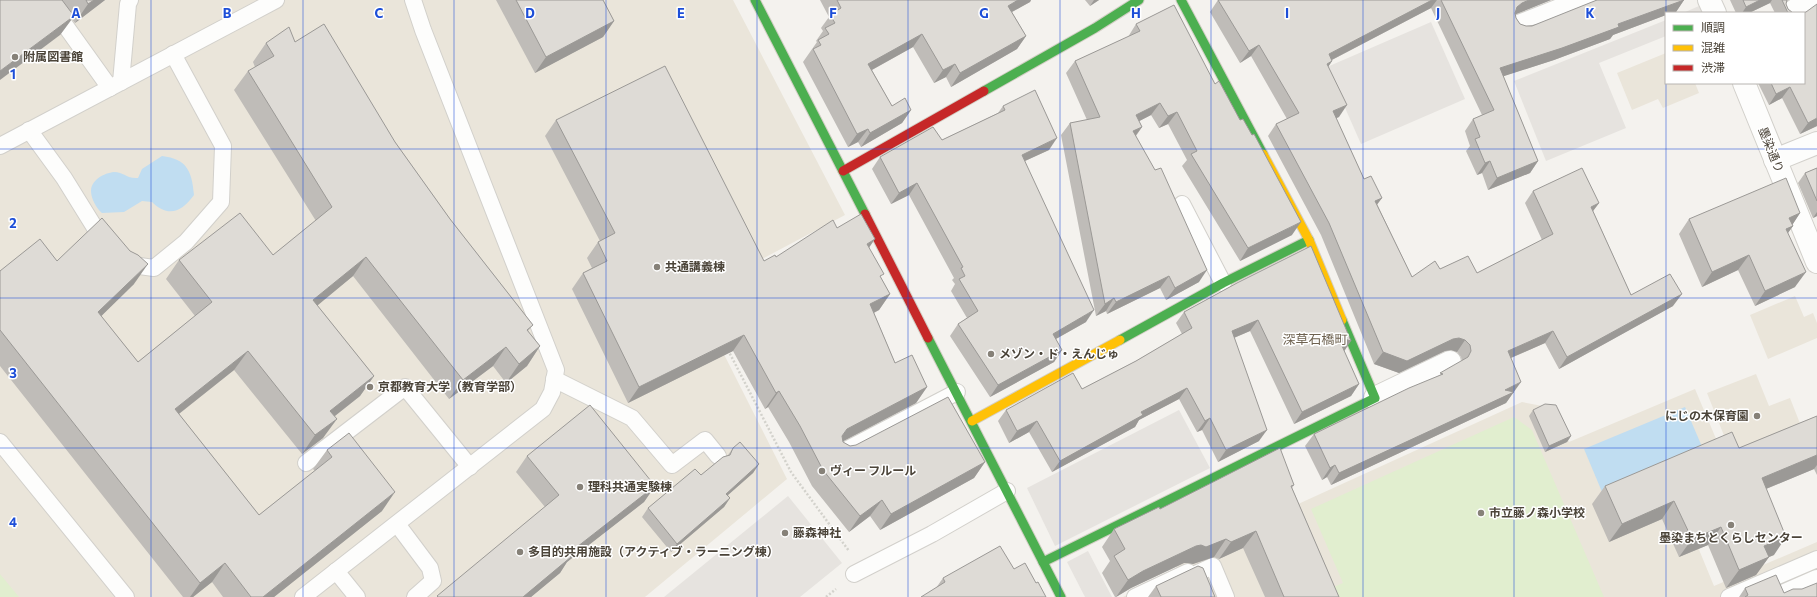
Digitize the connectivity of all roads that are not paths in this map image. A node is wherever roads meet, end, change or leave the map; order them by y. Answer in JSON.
{"nodes":[{"id":1,"x":46,"y":0,"type":"edge"},
{"id":2,"x":130,"y":0,"type":"edge"},
{"id":3,"x":276,"y":0,"type":"edge"},
{"id":4,"x":413,"y":0,"type":"edge"},
{"id":5,"x":755,"y":0,"type":"edge"},
{"id":6,"x":1139,"y":0,"type":"edge"},
{"id":7,"x":1181,"y":0,"type":"edge"},
{"id":8,"x":1585,"y":0,"type":"edge"},
{"id":9,"x":1709,"y":0,"type":"edge"},
{"id":10,"x":1809,"y":0,"type":"edge"},
{"id":11,"x":1715,"y":12,"type":"edge"},
{"id":12,"x":1792,"y":12,"type":"edge"},
{"id":13,"x":1519,"y":26,"type":"edge"},
{"id":14,"x":173,"y":54,"type":"junction"},
{"id":15,"x":1744,"y":84,"type":"edge"},
{"id":16,"x":116,"y":85,"type":"junction"},
{"id":17,"x":29,"y":130,"type":"junction"},
{"id":18,"x":1817,"y":143,"type":"edge"},
{"id":19,"x":0,"y":146,"type":"edge"},
{"id":20,"x":1775,"y":160,"type":"junction"},
{"id":21,"x":842,"y":171,"type":"junction"},
{"id":22,"x":1182,"y":204,"type":"dead end"},
{"id":23,"x":1309,"y":240,"type":"junction"},
{"id":24,"x":1817,"y":262,"type":"edge"},
{"id":25,"x":1223,"y":283,"type":"junction"},
{"id":26,"x":1450,"y":362,"type":"dead end"},
{"id":27,"x":554,"y":379,"type":"junction"},
{"id":28,"x":957,"y":392,"type":"junction"},
{"id":29,"x":1375,"y":398,"type":"junction"},
{"id":30,"x":972,"y":421,"type":"junction"},
{"id":31,"x":0,"y":442,"type":"edge"},
{"id":32,"x":840,"y":453,"type":"edge"},
{"id":33,"x":718,"y":456,"type":"dead end"},
{"id":34,"x":306,"y":463,"type":"dead end"},
{"id":35,"x":470,"y":467,"type":"junction"},
{"id":36,"x":1007,"y":491,"type":"junction"},
{"id":37,"x":397,"y":524,"type":"junction"},
{"id":38,"x":1817,"y":559,"type":"edge"},
{"id":39,"x":1043,"y":562,"type":"junction"},
{"id":40,"x":336,"y":571,"type":"junction"},
{"id":41,"x":859,"y":572,"type":"road end"},
{"id":42,"x":1817,"y":581,"type":"edge"},
{"id":43,"x":1785,"y":595,"type":"edge"},
{"id":44,"x":126,"y":597,"type":"edge"},
{"id":45,"x":303,"y":597,"type":"edge"},
{"id":46,"x":357,"y":597,"type":"edge"},
{"id":47,"x":416,"y":597,"type":"edge"},
{"id":48,"x":1061,"y":597,"type":"edge"},
{"id":49,"x":1135,"y":597,"type":"edge"},
{"id":50,"x":1226,"y":597,"type":"edge"},
{"id":51,"x":1729,"y":597,"type":"edge"}],
"edges":[{"from":1,"to":16,"type":"lane"},
{"from":2,"to":16,"type":"lane"},
{"from":3,"to":14,"type":"lane"},
{"from":4,"to":27,"type":"lane"},
{"from":5,"to":21,"type":"street"},
{"from":6,"to":21,"type":"street"},
{"from":7,"to":23,"type":"street"},
{"from":8,"to":13,"type":"street"},
{"from":9,"to":11,"type":"street"},
{"from":10,"to":12,"type":"street"},
{"from":14,"to":16,"type":"lane"},
{"from":14,"to":17,"type":"lane"},
{"from":15,"to":20,"type":"street","name":"墨染通り"},
{"from":16,"to":17,"type":"lane"},
{"from":17,"to":19,"type":"lane"},
{"from":18,"to":20,"type":"street"},
{"from":20,"to":24,"type":"street","name":"墨染通り"},
{"from":21,"to":28,"type":"street"},
{"from":22,"to":25,"type":"lane"},
{"from":23,"to":25,"type":"street"},
{"from":23,"to":29,"type":"street"},
{"from":25,"to":30,"type":"street"},
{"from":26,"to":29,"type":"street"},
{"from":27,"to":33,"type":"lane"},
{"from":27,"to":35,"type":"lane"},
{"from":28,"to":30,"type":"street"},
{"from":28,"to":32,"type":"lane"},
{"from":29,"to":39,"type":"street"},
{"from":30,"to":36,"type":"street"},
{"from":31,"to":44,"type":"lane"},
{"from":34,"to":35,"type":"lane"},
{"from":35,"to":37,"type":"lane"},
{"from":36,"to":39,"type":"street"},
{"from":36,"to":41,"type":"lane"},
{"from":37,"to":40,"type":"lane"},
{"from":37,"to":47,"type":"lane"},
{"from":38,"to":51,"type":"lane"},
{"from":39,"to":48,"type":"street"},
{"from":40,"to":45,"type":"lane"},
{"from":40,"to":46,"type":"lane"},
{"from":42,"to":43,"type":"street"},
{"from":49,"to":50,"type":"lane"}]}
